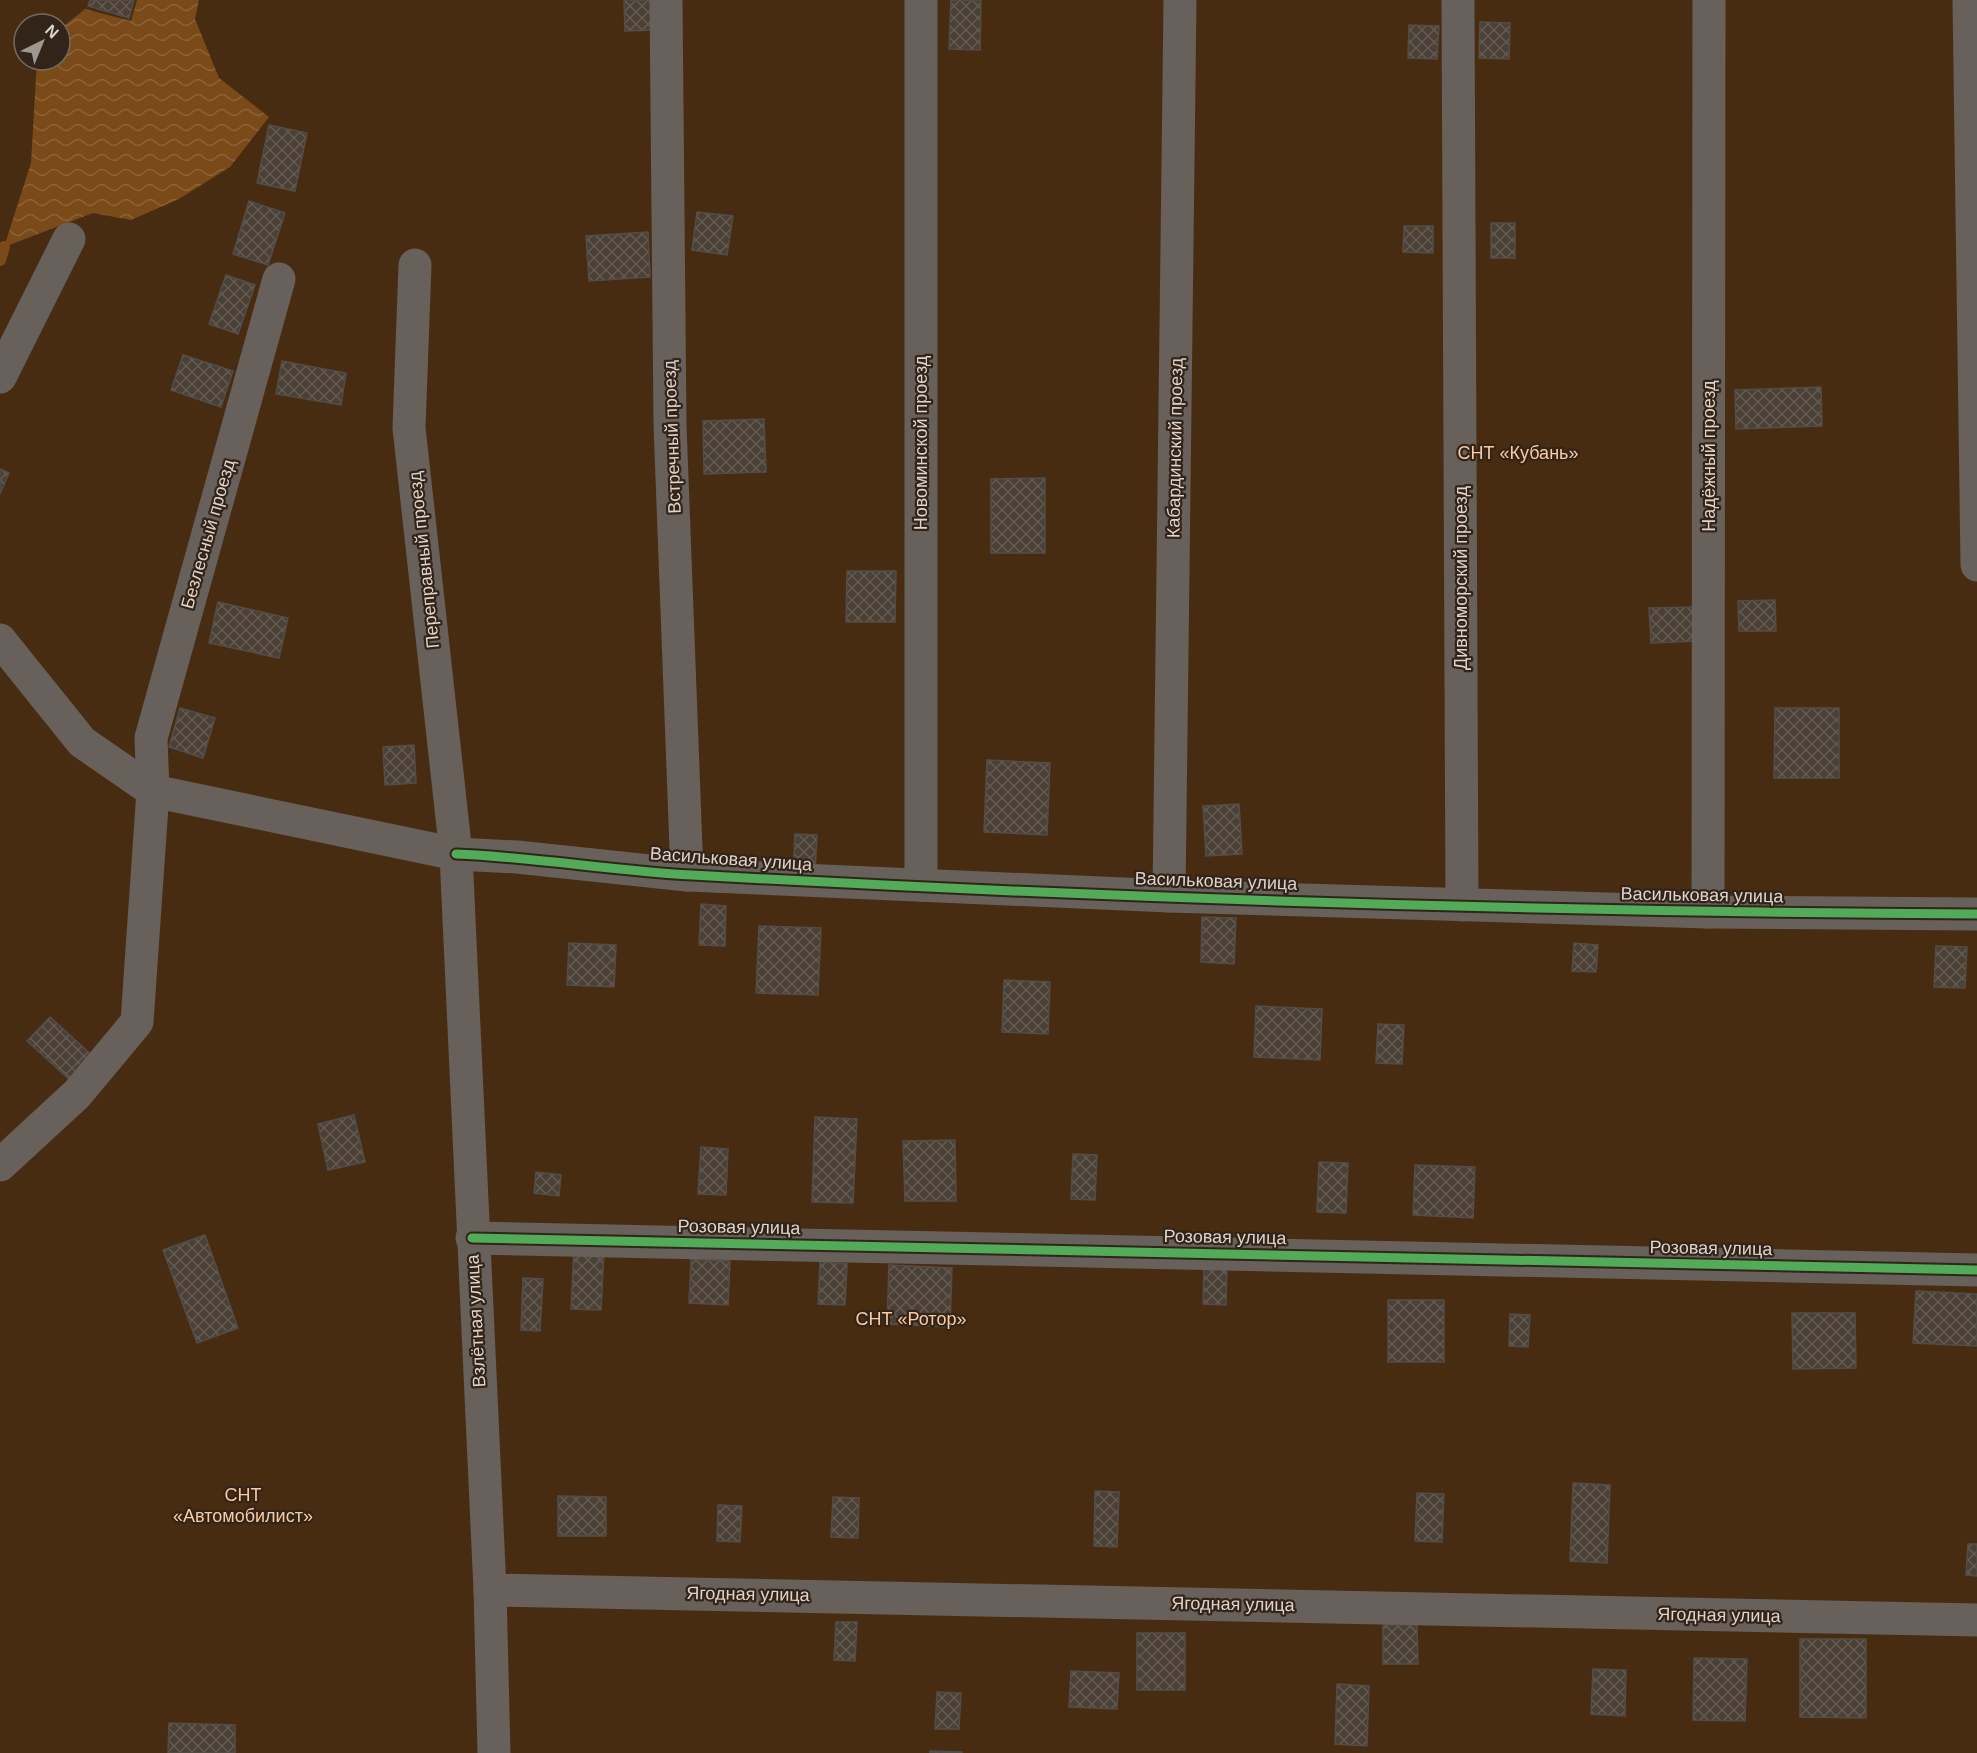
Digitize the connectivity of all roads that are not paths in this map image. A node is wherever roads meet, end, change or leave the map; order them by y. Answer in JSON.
{"nodes":[{"id":1,"x":666,"y":0,"type":"edge"},
{"id":2,"x":921,"y":0,"type":"edge"},
{"id":3,"x":1180,"y":0,"type":"edge"},
{"id":4,"x":1458,"y":0,"type":"edge"},
{"id":5,"x":1709,"y":0,"type":"edge"},
{"id":6,"x":1969,"y":0,"type":"edge"},
{"id":7,"x":69,"y":238,"type":"dead end"},
{"id":8,"x":415,"y":265,"type":"dead end"},
{"id":9,"x":279,"y":279,"type":"dead end"},
{"id":10,"x":0,"y":376,"type":"edge"},
{"id":11,"x":1977,"y":566,"type":"edge"},
{"id":12,"x":4,"y":654,"type":"edge"},
{"id":13,"x":153,"y":791,"type":"junction"},
{"id":14,"x":456,"y":854,"type":"junction"},
{"id":15,"x":687,"y":875,"type":"junction"},
{"id":16,"x":921,"y":885,"type":"junction"},
{"id":17,"x":1169,"y":896,"type":"junction"},
{"id":18,"x":1462,"y":905,"type":"junction"},
{"id":19,"x":1708,"y":912,"type":"junction"},
{"id":20,"x":1977,"y":914,"type":"edge"},
{"id":21,"x":0,"y":1166,"type":"edge"},
{"id":22,"x":472,"y":1238,"type":"junction"},
{"id":23,"x":1977,"y":1270,"type":"edge"},
{"id":24,"x":490,"y":1590,"type":"junction"},
{"id":25,"x":1977,"y":1620,"type":"edge"},
{"id":26,"x":494,"y":1753,"type":"edge"}],
"edges":[{"from":1,"to":15,"type":"street","name":"Встречный проезд"},
{"from":2,"to":16,"type":"street","name":"Новоминской проезд"},
{"from":3,"to":17,"type":"street","name":"Кабардинский проезд"},
{"from":4,"to":18,"type":"street","name":"Дивноморский проезд"},
{"from":5,"to":19,"type":"street","name":"Надёжный проезд"},
{"from":6,"to":11,"type":"street"},
{"from":7,"to":10,"type":"street"},
{"from":8,"to":14,"type":"street","name":"Переправный проезд"},
{"from":9,"to":13,"type":"street","name":"Безлесный проезд"},
{"from":12,"to":13,"type":"street"},
{"from":13,"to":14,"type":"street","name":"Васильковая улица"},
{"from":13,"to":21,"type":"street","name":"Безлесный проезд"},
{"from":14,"to":15,"type":"street","name":"Васильковая улица"},
{"from":14,"to":22,"type":"street","name":"Взлётная улица"},
{"from":15,"to":16,"type":"street","name":"Васильковая улица"},
{"from":16,"to":17,"type":"street","name":"Васильковая улица"},
{"from":17,"to":18,"type":"street","name":"Васильковая улица"},
{"from":18,"to":19,"type":"street","name":"Васильковая улица"},
{"from":19,"to":20,"type":"street","name":"Васильковая улица"},
{"from":22,"to":23,"type":"street","name":"Розовая улица"},
{"from":22,"to":24,"type":"street","name":"Взлётная улица"},
{"from":24,"to":25,"type":"street","name":"Ягодная улица"},
{"from":24,"to":26,"type":"street","name":"Взлётная улица"}]}
